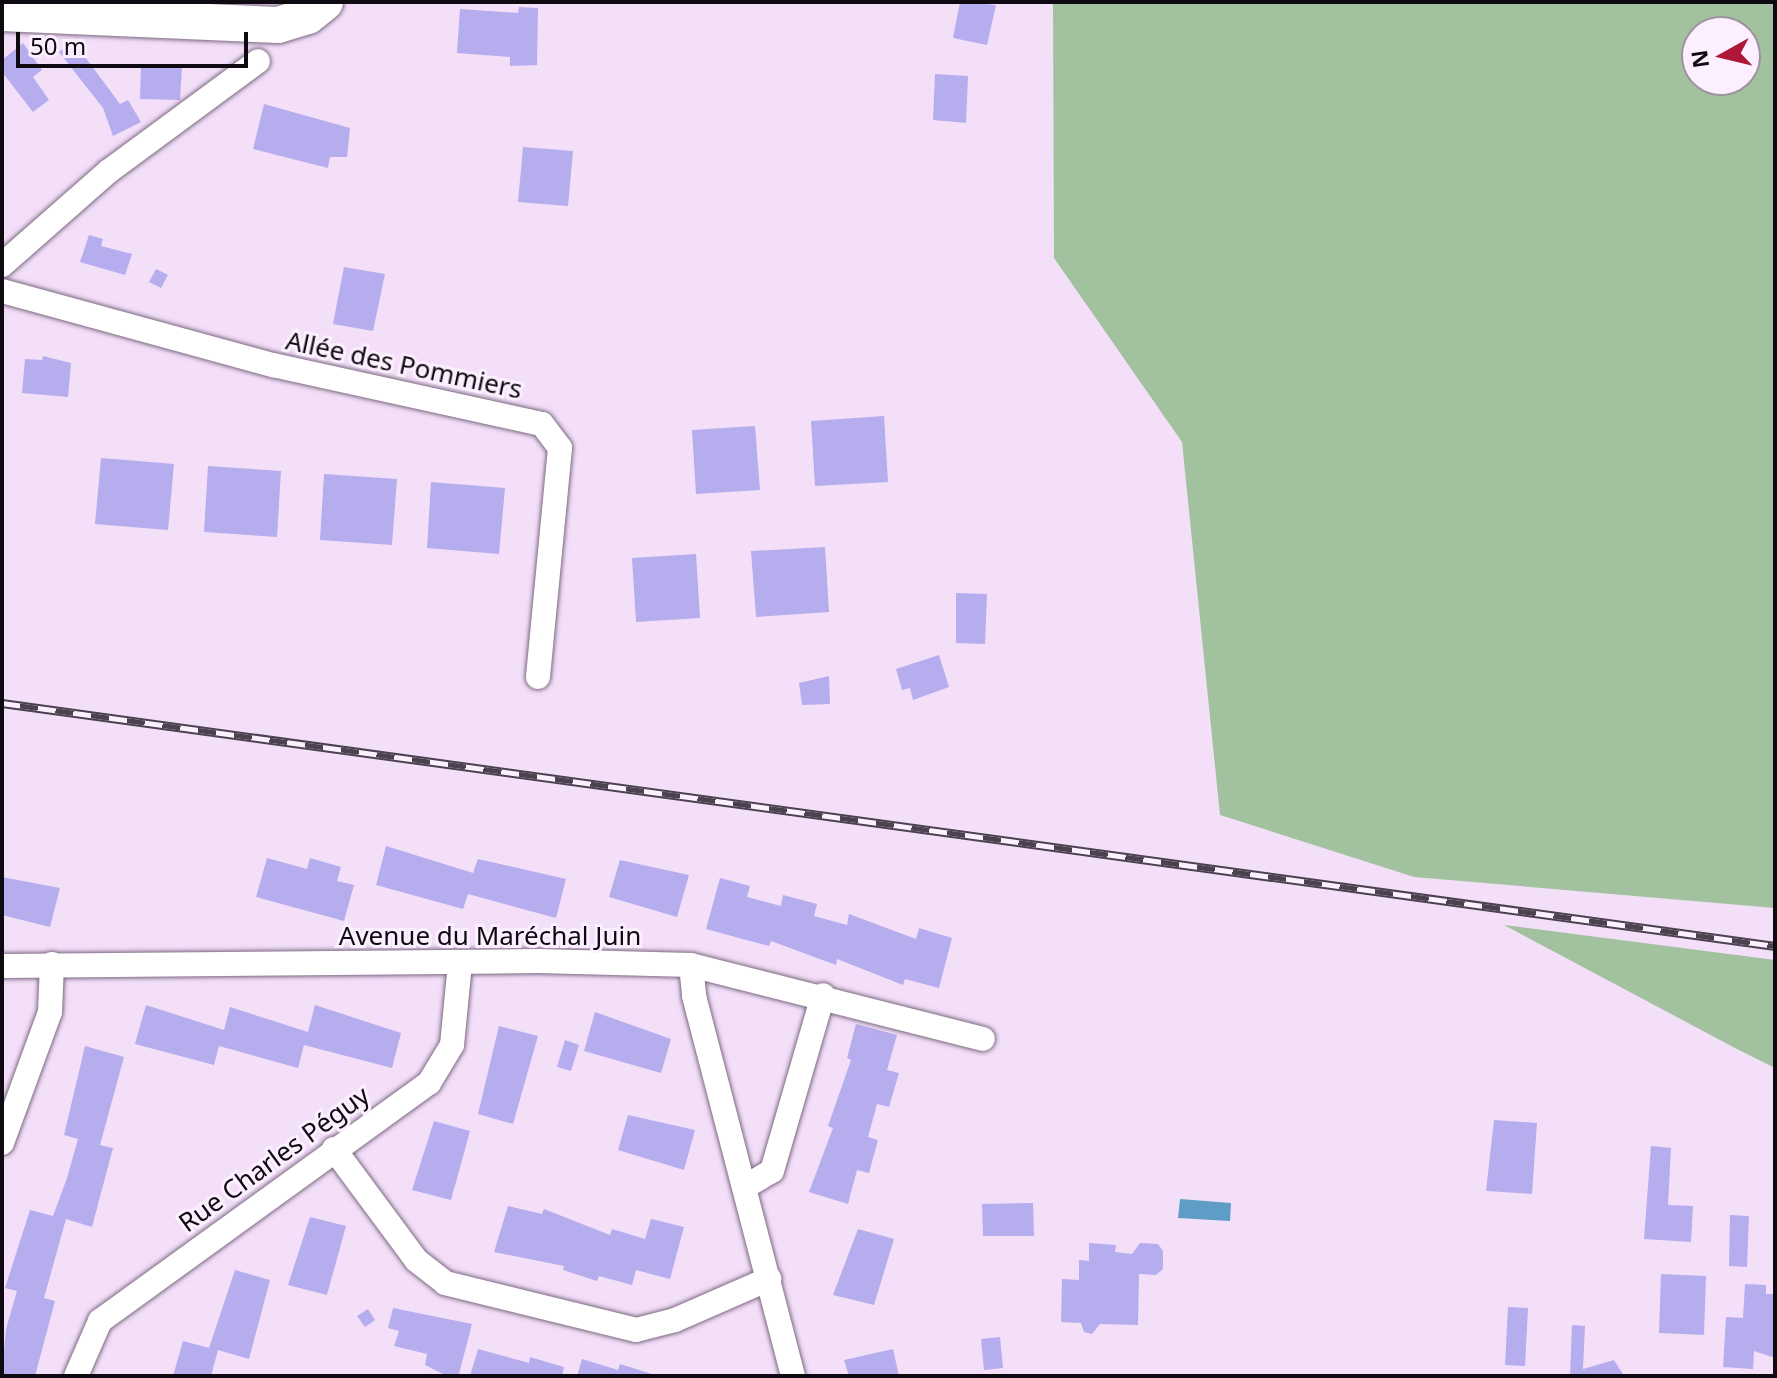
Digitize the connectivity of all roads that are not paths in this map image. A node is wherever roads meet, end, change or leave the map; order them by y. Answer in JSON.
{"nodes":[{"id":1,"x":325,"y":2,"type":"edge"},
{"id":2,"x":2,"y":13,"type":"edge"},
{"id":3,"x":258,"y":61,"type":"dead end"},
{"id":4,"x":2,"y":265,"type":"edge"},
{"id":5,"x":2,"y":291,"type":"edge"},
{"id":6,"x":538,"y":677,"type":"dead end"},
{"id":7,"x":52,"y":964,"type":"junction"},
{"id":8,"x":460,"y":964,"type":"junction"},
{"id":9,"x":691,"y":965,"type":"junction"},
{"id":10,"x":2,"y":966,"type":"edge"},
{"id":11,"x":823,"y":995,"type":"junction"},
{"id":12,"x":983,"y":1039,"type":"dead end"},
{"id":13,"x":2,"y":1143,"type":"edge"},
{"id":14,"x":334,"y":1149,"type":"junction"},
{"id":15,"x":745,"y":1187,"type":"junction"},
{"id":16,"x":769,"y":1279,"type":"junction"},
{"id":17,"x":76,"y":1376,"type":"edge"},
{"id":18,"x":793,"y":1376,"type":"edge"}],
"edges":[{"from":1,"to":2,"type":"street"},
{"from":3,"to":4,"type":"street"},
{"from":5,"to":6,"type":"street","name":"Allée des Pommiers"},
{"from":7,"to":8,"type":"street","name":"Avenue du Maréchal Juin"},
{"from":7,"to":10,"type":"street","name":"Avenue du Maréchal Juin"},
{"from":7,"to":13,"type":"street"},
{"from":8,"to":9,"type":"street","name":"Avenue du Maréchal Juin"},
{"from":8,"to":14,"type":"street","name":"Rue Charles Péguy"},
{"from":9,"to":11,"type":"street","name":"Avenue du Maréchal Juin"},
{"from":9,"to":15,"type":"street"},
{"from":11,"to":12,"type":"street","name":"Avenue du Maréchal Juin"},
{"from":11,"to":15,"type":"street"},
{"from":14,"to":16,"type":"street"},
{"from":14,"to":17,"type":"street","name":"Rue Charles Péguy"},
{"from":15,"to":16,"type":"street"},
{"from":16,"to":18,"type":"street"}]}
